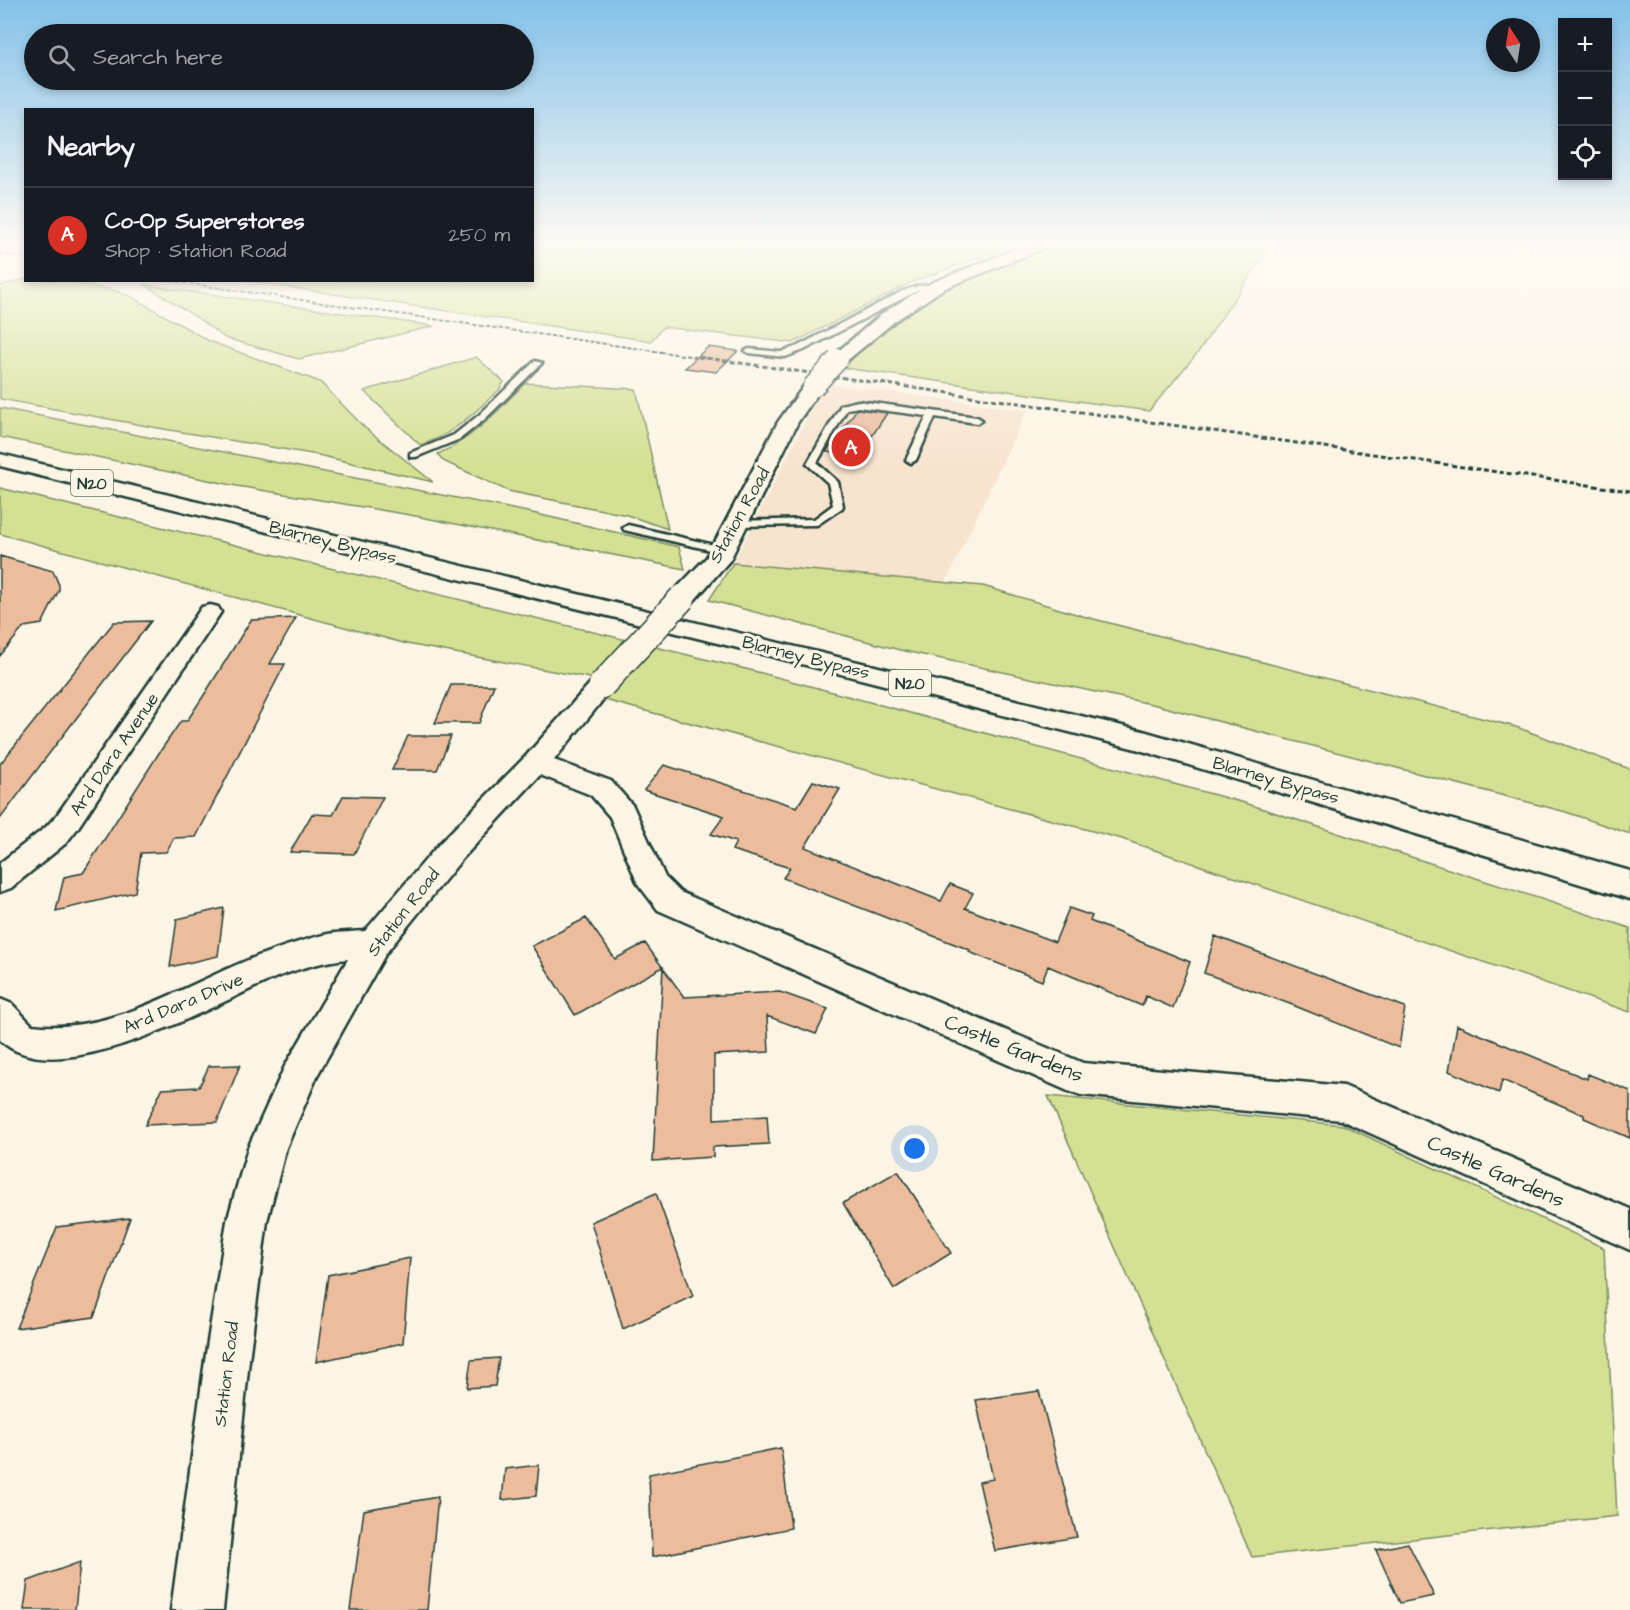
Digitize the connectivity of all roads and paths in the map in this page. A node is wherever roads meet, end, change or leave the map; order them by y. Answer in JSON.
{"nodes":[{"id":1,"x":856,"y":318,"type":"edge"},
{"id":2,"x":888,"y":318,"type":"edge"},
{"id":3,"x":749,"y":351,"type":"dead end"},
{"id":4,"x":782,"y":355,"type":"junction"},
{"id":5,"x":538,"y":363,"type":"dead end"},
{"id":6,"x":768,"y":363,"type":"dead end"},
{"id":7,"x":932,"y":414,"type":"junction"},
{"id":8,"x":978,"y":420,"type":"dead end"},
{"id":9,"x":413,"y":455,"type":"dead end"},
{"id":10,"x":0,"y":460,"type":"edge"},
{"id":11,"x":911,"y":460,"type":"dead end"},
{"id":12,"x":736,"y":524,"type":"junction"},
{"id":13,"x":628,"y":528,"type":"dead end"},
{"id":14,"x":723,"y":550,"type":"junction"},
{"id":15,"x":210,"y":612,"type":"dead end"},
{"id":16,"x":602,"y":686,"type":"joint"},
{"id":17,"x":536,"y":763,"type":"junction"},
{"id":18,"x":0,"y":880,"type":"edge"},
{"id":19,"x":1630,"y":885,"type":"edge"},
{"id":20,"x":374,"y":944,"type":"junction"},
{"id":21,"x":0,"y":1014,"type":"edge"},
{"id":22,"x":1630,"y":1230,"type":"edge"},
{"id":23,"x":197,"y":1610,"type":"edge"}],
"edges":[{"from":1,"to":4,"type":"lane"},
{"from":2,"to":12,"type":"main road","name":"Station Road","bridge":true},
{"from":3,"to":4,"type":"lane"},
{"from":4,"to":6,"type":"lane"},
{"from":5,"to":9,"type":"lane"},
{"from":7,"to":8,"type":"lane"},
{"from":7,"to":11,"type":"lane"},
{"from":7,"to":12,"type":"lane"},
{"from":10,"to":19,"type":"main road","name":"Blarney Bypass","number":"N20"},
{"from":12,"to":14,"type":"main road","name":"Station Road"},
{"from":13,"to":14,"type":"lane"},
{"from":14,"to":16,"type":"main road","name":"Station Road","bridge":true},
{"from":15,"to":18,"type":"street","name":"Ard Dara Avenue"},
{"from":16,"to":17,"type":"street","name":"Station Road"},
{"from":17,"to":20,"type":"street","name":"Station Road"},
{"from":17,"to":22,"type":"street","name":"Castle Gardens"},
{"from":20,"to":21,"type":"street","name":"Ard Dara Drive"},
{"from":20,"to":23,"type":"street","name":"Station Road"}]}
